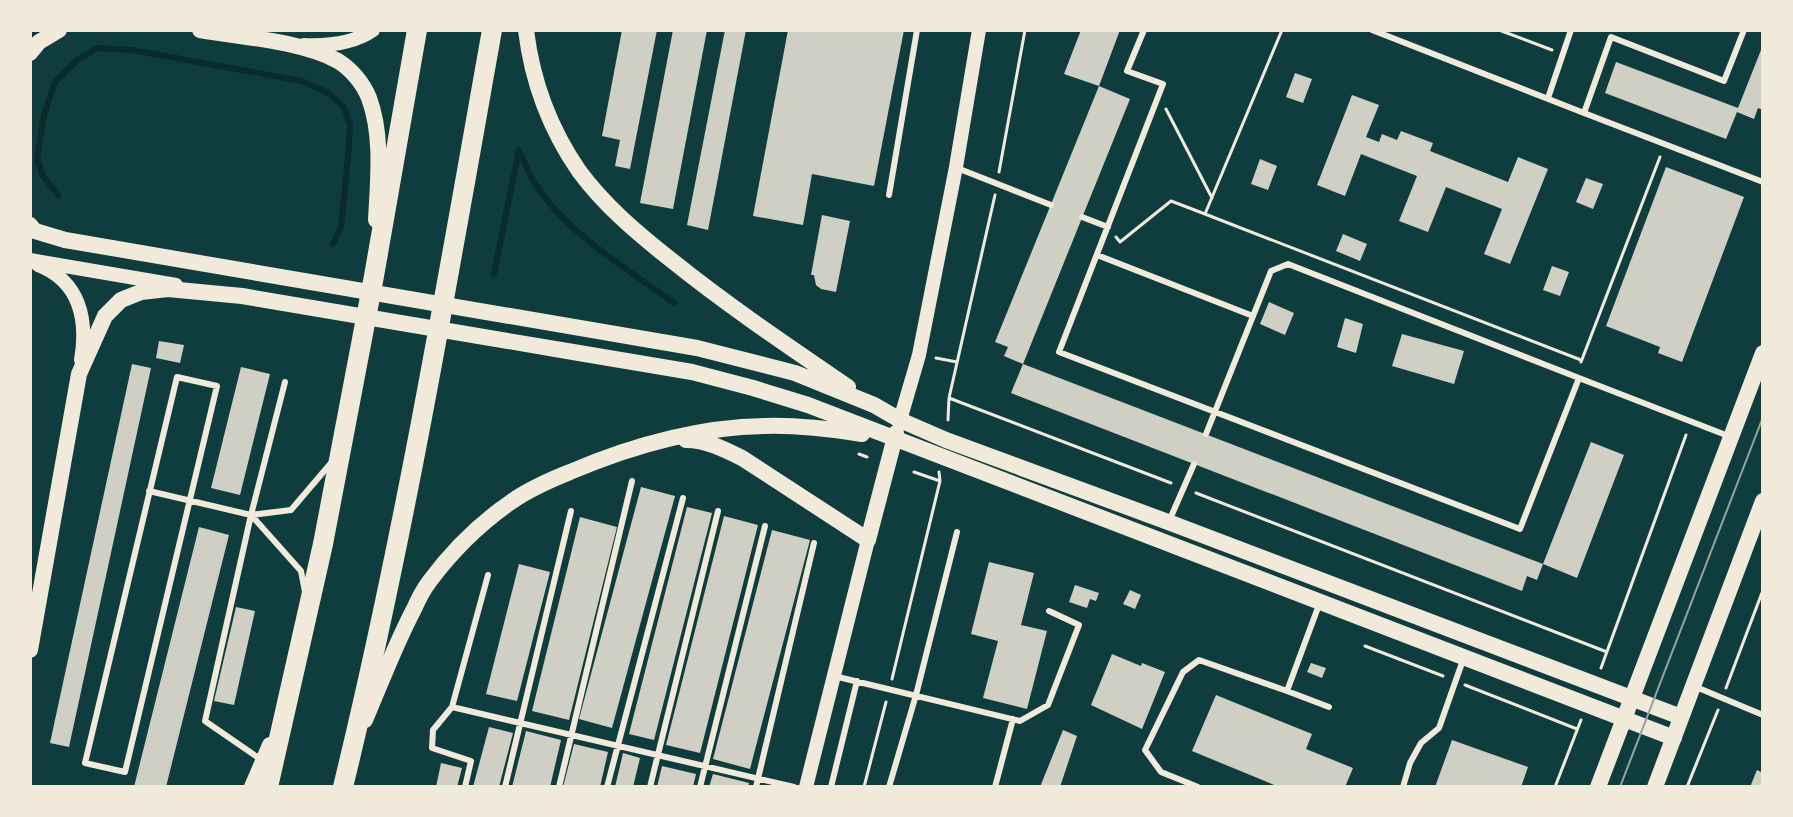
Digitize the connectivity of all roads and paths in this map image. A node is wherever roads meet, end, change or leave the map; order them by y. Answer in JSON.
{"nodes":[{"id":1,"x":59,"y":30,"type":"edge"},
{"id":2,"x":200,"y":30,"type":"edge"},
{"id":3,"x":373,"y":30,"type":"edge"},
{"id":4,"x":417,"y":30,"type":"edge"},
{"id":5,"x":492,"y":30,"type":"edge"},
{"id":6,"x":526,"y":30,"type":"edge"},
{"id":7,"x":917,"y":30,"type":"edge"},
{"id":8,"x":979,"y":30,"type":"edge"},
{"id":9,"x":1025,"y":30,"type":"edge"},
{"id":10,"x":1144,"y":30,"type":"edge"},
{"id":11,"x":1282,"y":30,"type":"edge"},
{"id":12,"x":1372,"y":30,"type":"edge"},
{"id":13,"x":1499,"y":30,"type":"edge"},
{"id":14,"x":1571,"y":30,"type":"edge"},
{"id":15,"x":1744,"y":30,"type":"edge"},
{"id":16,"x":282,"y":44,"type":"junction"},
{"id":17,"x":30,"y":53,"type":"edge"},
{"id":18,"x":1563,"y":55,"type":"junction"},
{"id":19,"x":1159,"y":95,"type":"junction"},
{"id":20,"x":1548,"y":98,"type":"junction"},
{"id":21,"x":1584,"y":113,"type":"junction"},
{"id":22,"x":1665,"y":144,"type":"junction"},
{"id":23,"x":956,"y":167,"type":"junction"},
{"id":24,"x":1763,"y":182,"type":"edge"},
{"id":25,"x":997,"y":185,"type":"junction"},
{"id":26,"x":889,"y":195,"type":"dead end"},
{"id":27,"x":1212,"y":198,"type":"junction"},
{"id":28,"x":1051,"y":205,"type":"dead end"},
{"id":29,"x":1205,"y":214,"type":"junction"},
{"id":30,"x":1082,"y":217,"type":"dead end"},
{"id":31,"x":30,"y":225,"type":"edge"},
{"id":32,"x":1108,"y":227,"type":"junction"},
{"id":33,"x":30,"y":234,"type":"edge"},
{"id":34,"x":65,"y":240,"type":"junction"},
{"id":35,"x":1097,"y":255,"type":"junction"},
{"id":36,"x":30,"y":262,"type":"edge"},
{"id":37,"x":374,"y":276,"type":"junction"},
{"id":38,"x":242,"y":296,"type":"junction"},
{"id":39,"x":1253,"y":316,"type":"junction"},
{"id":40,"x":786,"y":345,"type":"junction"},
{"id":41,"x":1763,"y":353,"type":"edge"},
{"id":42,"x":933,"y":358,"type":"dead end"},
{"id":43,"x":1581,"y":360,"type":"junction"},
{"id":44,"x":957,"y":362,"type":"junction"},
{"id":45,"x":795,"y":373,"type":"junction"},
{"id":46,"x":79,"y":374,"type":"junction"},
{"id":47,"x":1579,"y":378,"type":"junction"},
{"id":48,"x":285,"y":382,"type":"dead end"},
{"id":49,"x":753,"y":388,"type":"junction"},
{"id":50,"x":949,"y":398,"type":"junction"},
{"id":51,"x":874,"y":405,"type":"junction"},
{"id":52,"x":1215,"y":411,"type":"junction"},
{"id":53,"x":900,"y":420,"type":"junction"},
{"id":54,"x":1691,"y":421,"type":"junction"},
{"id":55,"x":948,"y":431,"type":"dead end"},
{"id":56,"x":1206,"y":434,"type":"dead end"},
{"id":57,"x":1731,"y":437,"type":"junction"},
{"id":58,"x":669,"y":439,"type":"junction"},
{"id":59,"x":894,"y":440,"type":"junction"},
{"id":60,"x":341,"y":451,"type":"junction"},
{"id":61,"x":859,"y":454,"type":"dead end"},
{"id":62,"x":867,"y":457,"type":"dead end"},
{"id":63,"x":1194,"y":464,"type":"dead end"},
{"id":64,"x":914,"y":472,"type":"dead end"},
{"id":65,"x":939,"y":472,"type":"dead end"},
{"id":66,"x":632,"y":481,"type":"dead end"},
{"id":67,"x":940,"y":481,"type":"junction"},
{"id":68,"x":1184,"y":488,"type":"junction"},
{"id":69,"x":149,"y":491,"type":"junction"},
{"id":70,"x":683,"y":498,"type":"dead end"},
{"id":71,"x":190,"y":501,"type":"junction"},
{"id":72,"x":1763,"y":501,"type":"edge"},
{"id":73,"x":571,"y":511,"type":"dead end"},
{"id":74,"x":718,"y":511,"type":"dead end"},
{"id":75,"x":251,"y":515,"type":"junction"},
{"id":76,"x":1168,"y":522,"type":"junction"},
{"id":77,"x":765,"y":526,"type":"dead end"},
{"id":78,"x":957,"y":532,"type":"dead end"},
{"id":79,"x":868,"y":540,"type":"junction"},
{"id":80,"x":814,"y":543,"type":"dead end"},
{"id":81,"x":488,"y":575,"type":"dead end"},
{"id":82,"x":1320,"y":602,"type":"junction"},
{"id":83,"x":308,"y":610,"type":"junction"},
{"id":84,"x":1049,"y":611,"type":"dead end"},
{"id":85,"x":1365,"y":646,"type":"dead end"},
{"id":86,"x":30,"y":650,"type":"edge"},
{"id":87,"x":1464,"y":657,"type":"junction"},
{"id":88,"x":834,"y":676,"type":"junction"},
{"id":89,"x":857,"y":681,"type":"junction"},
{"id":90,"x":1455,"y":681,"type":"junction"},
{"id":91,"x":1693,"y":686,"type":"junction"},
{"id":92,"x":889,"y":689,"type":"junction"},
{"id":93,"x":1287,"y":691,"type":"junction"},
{"id":94,"x":916,"y":695,"type":"junction"},
{"id":95,"x":1632,"y":698,"type":"junction"},
{"id":96,"x":452,"y":707,"type":"junction"},
{"id":97,"x":1329,"y":707,"type":"dead end"},
{"id":98,"x":1763,"y":715,"type":"edge"},
{"id":99,"x":1681,"y":717,"type":"junction"},
{"id":100,"x":1013,"y":719,"type":"junction"},
{"id":101,"x":1624,"y":719,"type":"junction"},
{"id":102,"x":522,"y":723,"type":"junction"},
{"id":103,"x":1577,"y":729,"type":"dead end"},
{"id":104,"x":572,"y":735,"type":"junction"},
{"id":105,"x":1674,"y":738,"type":"junction"},
{"id":106,"x":617,"y":746,"type":"junction"},
{"id":107,"x":351,"y":755,"type":"junction"},
{"id":108,"x":658,"y":755,"type":"junction"},
{"id":109,"x":705,"y":766,"type":"junction"},
{"id":110,"x":268,"y":772,"type":"edge"},
{"id":111,"x":758,"y":779,"type":"junction"},
{"id":112,"x":252,"y":787,"type":"edge"},
{"id":113,"x":343,"y":787,"type":"edge"},
{"id":114,"x":465,"y":787,"type":"edge"},
{"id":115,"x":505,"y":787,"type":"edge"},
{"id":116,"x":559,"y":787,"type":"edge"},
{"id":117,"x":607,"y":787,"type":"edge"},
{"id":118,"x":650,"y":787,"type":"edge"},
{"id":119,"x":700,"y":787,"type":"edge"},
{"id":120,"x":756,"y":787,"type":"edge"},
{"id":121,"x":794,"y":787,"type":"edge"},
{"id":122,"x":806,"y":787,"type":"edge"},
{"id":123,"x":831,"y":787,"type":"edge"},
{"id":124,"x":864,"y":787,"type":"edge"},
{"id":125,"x":889,"y":787,"type":"edge"},
{"id":126,"x":995,"y":787,"type":"edge"},
{"id":127,"x":1198,"y":787,"type":"edge"},
{"id":128,"x":1403,"y":787,"type":"edge"},
{"id":129,"x":1598,"y":787,"type":"edge"},
{"id":130,"x":1655,"y":787,"type":"edge"}],
"edges":[{"from":1,"to":17,"type":"main road"},
{"from":2,"to":16,"type":"main road"},
{"from":3,"to":16,"type":"street"},
{"from":4,"to":37,"type":"highway"},
{"from":5,"to":107,"type":"highway"},
{"from":6,"to":40,"type":"main road"},
{"from":7,"to":26,"type":"lane"},
{"from":8,"to":23,"type":"street"},
{"from":9,"to":25,"type":"path"},
{"from":10,"to":19,"type":"lane"},
{"from":11,"to":27,"type":"path"},
{"from":12,"to":20,"type":"lane"},
{"from":13,"to":18,"type":"path"},
{"from":14,"to":18,"type":"lane"},
{"from":15,"to":21,"type":"lane"},
{"from":16,"to":37,"type":"main road"},
{"from":18,"to":20,"type":"lane"},
{"from":19,"to":27,"type":"path"},
{"from":19,"to":32,"type":"lane"},
{"from":20,"to":21,"type":"lane"},
{"from":21,"to":22,"type":"lane"},
{"from":22,"to":24,"type":"lane"},
{"from":22,"to":43,"type":"path"},
{"from":23,"to":25,"type":"lane"},
{"from":23,"to":53,"type":"street"},
{"from":25,"to":28,"type":"lane"},
{"from":25,"to":44,"type":"path"},
{"from":27,"to":29,"type":"path"},
{"from":29,"to":32,"type":"path"},
{"from":29,"to":43,"type":"path"},
{"from":30,"to":32,"type":"lane"},
{"from":31,"to":34,"type":"main road"},
{"from":32,"to":35,"type":"lane"},
{"from":33,"to":34,"type":"street"},
{"from":34,"to":45,"type":"main road"},
{"from":35,"to":39,"type":"lane"},
{"from":35,"to":52,"type":"lane"},
{"from":36,"to":38,"type":"street"},
{"from":36,"to":46,"type":"street"},
{"from":37,"to":60,"type":"highway"},
{"from":38,"to":46,"type":"main road"},
{"from":38,"to":49,"type":"main road"},
{"from":39,"to":47,"type":"lane"},
{"from":39,"to":52,"type":"lane"},
{"from":40,"to":45,"type":"main road"},
{"from":40,"to":51,"type":"main road"},
{"from":41,"to":57,"type":"main road"},
{"from":42,"to":44,"type":"path"},
{"from":43,"to":47,"type":"path"},
{"from":44,"to":50,"type":"path"},
{"from":45,"to":49,"type":"main road"},
{"from":45,"to":51,"type":"main road"},
{"from":46,"to":86,"type":"main road"},
{"from":47,"to":52,"type":"lane"},
{"from":47,"to":54,"type":"lane"},
{"from":48,"to":75,"type":"lane"},
{"from":49,"to":59,"type":"main road"},
{"from":50,"to":55,"type":"path"},
{"from":50,"to":68,"type":"path"},
{"from":51,"to":53,"type":"main road"},
{"from":52,"to":56,"type":"lane"},
{"from":53,"to":59,"type":"main road"},
{"from":53,"to":76,"type":"main road"},
{"from":54,"to":57,"type":"lane"},
{"from":54,"to":68,"type":"path"},
{"from":57,"to":95,"type":"main road"},
{"from":58,"to":59,"type":"main road"},
{"from":58,"to":79,"type":"main road"},
{"from":58,"to":107,"type":"main road"},
{"from":59,"to":79,"type":"main road"},
{"from":59,"to":82,"type":"main road"},
{"from":60,"to":75,"type":"lane"},
{"from":60,"to":83,"type":"highway"},
{"from":61,"to":62,"type":"path"},
{"from":63,"to":68,"type":"lane"},
{"from":64,"to":67,"type":"path"},
{"from":65,"to":67,"type":"path"},
{"from":66,"to":104,"type":"lane"},
{"from":67,"to":92,"type":"path"},
{"from":68,"to":76,"type":"lane"},
{"from":69,"to":71,"type":"lane"},
{"from":69,"to":71,"type":"lane"},
{"from":69,"to":71,"type":"lane"},
{"from":70,"to":106,"type":"lane"},
{"from":71,"to":75,"type":"lane"},
{"from":72,"to":91,"type":"main road"},
{"from":73,"to":102,"type":"lane"},
{"from":74,"to":108,"type":"lane"},
{"from":75,"to":83,"type":"lane"},
{"from":75,"to":110,"type":"lane"},
{"from":76,"to":95,"type":"main road"},
{"from":77,"to":109,"type":"lane"},
{"from":78,"to":94,"type":"lane"},
{"from":79,"to":88,"type":"street"},
{"from":80,"to":111,"type":"lane"},
{"from":81,"to":96,"type":"lane"},
{"from":82,"to":87,"type":"main road"},
{"from":82,"to":93,"type":"lane"},
{"from":83,"to":110,"type":"highway"},
{"from":84,"to":100,"type":"lane"},
{"from":85,"to":90,"type":"path"},
{"from":87,"to":90,"type":"lane"},
{"from":87,"to":101,"type":"main road"},
{"from":88,"to":89,"type":"lane"},
{"from":88,"to":122,"type":"street"},
{"from":89,"to":92,"type":"lane"},
{"from":89,"to":123,"type":"lane"},
{"from":90,"to":103,"type":"path"},
{"from":90,"to":128,"type":"lane"},
{"from":91,"to":98,"type":"lane"},
{"from":91,"to":99,"type":"main road"},
{"from":92,"to":94,"type":"lane"},
{"from":92,"to":124,"type":"path"},
{"from":93,"to":97,"type":"lane"},
{"from":93,"to":127,"type":"lane"},
{"from":94,"to":100,"type":"lane"},
{"from":94,"to":125,"type":"lane"},
{"from":95,"to":99,"type":"main road"},
{"from":95,"to":101,"type":"main road"},
{"from":96,"to":102,"type":"lane"},
{"from":96,"to":114,"type":"lane"},
{"from":99,"to":105,"type":"main road"},
{"from":100,"to":126,"type":"lane"},
{"from":101,"to":105,"type":"main road"},
{"from":101,"to":129,"type":"main road"},
{"from":102,"to":104,"type":"lane"},
{"from":102,"to":115,"type":"lane"},
{"from":104,"to":106,"type":"lane"},
{"from":104,"to":116,"type":"lane"},
{"from":105,"to":130,"type":"main road"},
{"from":106,"to":108,"type":"lane"},
{"from":106,"to":117,"type":"lane"},
{"from":107,"to":113,"type":"highway"},
{"from":108,"to":109,"type":"lane"},
{"from":108,"to":118,"type":"lane"},
{"from":109,"to":111,"type":"lane"},
{"from":109,"to":119,"type":"lane"},
{"from":110,"to":112,"type":"main road"},
{"from":111,"to":120,"type":"lane"},
{"from":111,"to":121,"type":"lane"}]}
